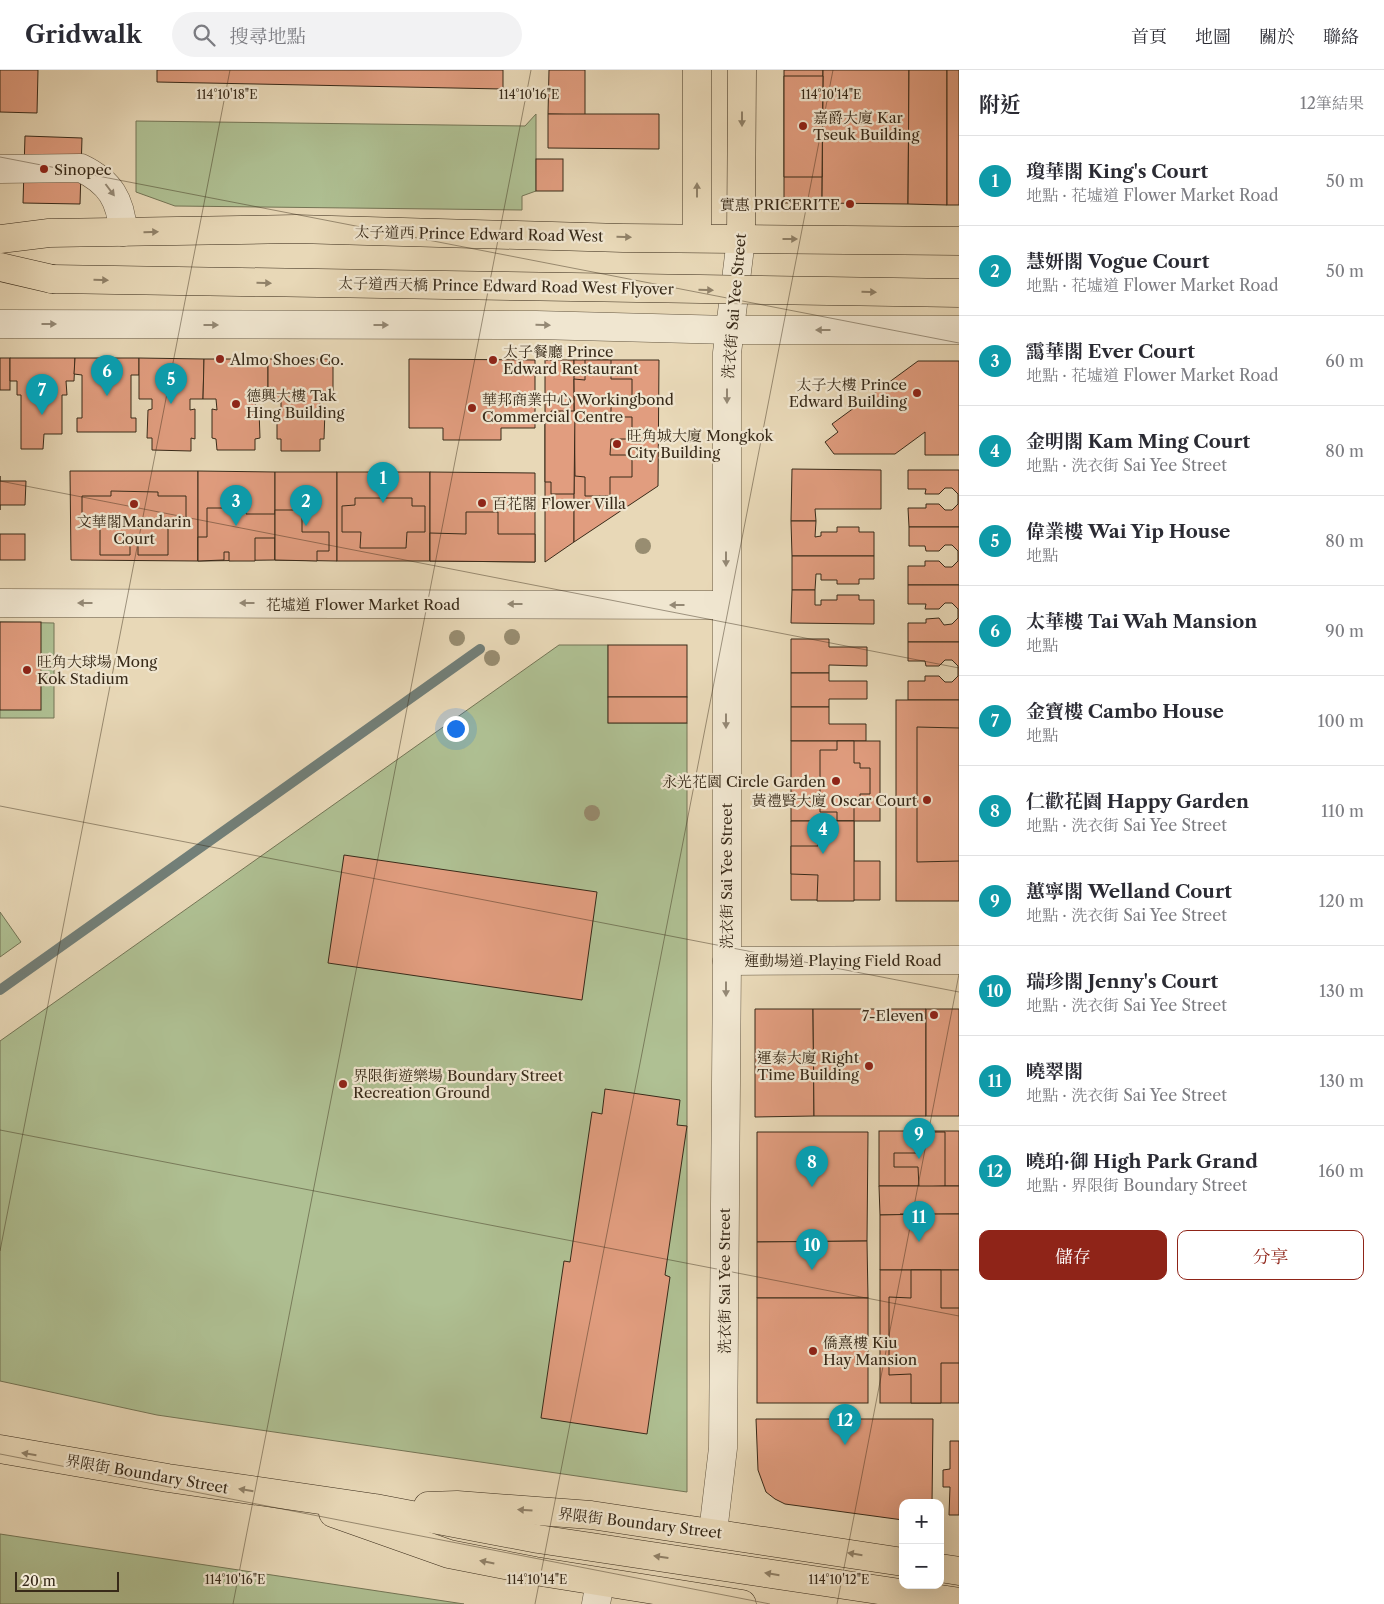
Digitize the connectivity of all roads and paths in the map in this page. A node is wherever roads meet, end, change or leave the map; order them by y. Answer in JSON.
{"nodes":[{"id":1,"x":697,"y":70,"type":"edge"},
{"id":2,"x":742,"y":70,"type":"edge"},
{"id":3,"x":0,"y":169,"type":"edge"},
{"id":4,"x":123,"y":232,"type":"junction"},
{"id":5,"x":697,"y":238,"type":"junction"},
{"id":6,"x":0,"y":239,"type":"edge"},
{"id":7,"x":741,"y":239,"type":"junction"},
{"id":8,"x":959,"y":241,"type":"edge"},
{"id":9,"x":0,"y":267,"type":"edge"},
{"id":10,"x":959,"y":294,"type":"edge"},
{"id":11,"x":0,"y":324,"type":"edge"},
{"id":12,"x":730,"y":330,"type":"junction"},
{"id":13,"x":959,"y":330,"type":"edge"},
{"id":14,"x":0,"y":603,"type":"edge"},
{"id":15,"x":726,"y":605,"type":"junction"},
{"id":16,"x":959,"y":960,"type":"edge"},
{"id":17,"x":726,"y":961,"type":"junction"},
{"id":18,"x":0,"y":1450,"type":"edge"},
{"id":19,"x":294,"y":1498,"type":"junction"},
{"id":20,"x":375,"y":1508,"type":"junction"},
{"id":21,"x":713,"y":1532,"type":"junction"},
{"id":22,"x":899,"y":1561,"type":"edge"},
{"id":23,"x":944,"y":1569,"type":"edge"},
{"id":24,"x":959,"y":1571,"type":"edge"},
{"id":25,"x":598,"y":1593,"type":"edge"},
{"id":26,"x":959,"y":1602,"type":"edge"},
{"id":27,"x":742,"y":1604,"type":"edge"}],
"edges":[{"from":5,"to":1,"type":"main road","one_way":true},
{"from":2,"to":7,"type":"main road","name":"洗衣街 Sai Yee Street","one_way":true},
{"from":3,"to":4,"type":"street","one_way":true},
{"from":4,"to":5,"type":"main road","name":"太子道西 Prince Edward Road West","one_way":true},
{"from":4,"to":6,"type":"main road","name":"太子道西 Prince Edward Road West"},
{"from":5,"to":7,"type":"main road","name":"太子道西 Prince Edward Road West"},
{"from":7,"to":8,"type":"main road","name":"太子道西 Prince Edward Road West","one_way":true},
{"from":7,"to":12,"type":"street","name":"洗衣街 Sai Yee Street"},
{"from":9,"to":10,"type":"main road","name":"太子道西天橋 Prince Edward Road West Flyover","one_way":true,"bridge":true},
{"from":11,"to":12,"type":"street","one_way":true},
{"from":13,"to":12,"type":"street","one_way":true},
{"from":12,"to":15,"type":"street","name":"洗衣街 Sai Yee Street","one_way":true},
{"from":15,"to":14,"type":"street","name":"花墟道 Flower Market Road","one_way":true},
{"from":15,"to":17,"type":"street","name":"洗衣街 Sai Yee Street","one_way":true},
{"from":16,"to":17,"type":"street","name":"運動場道 Playing Field Road"},
{"from":17,"to":21,"type":"street","name":"洗衣街 Sai Yee Street","one_way":true},
{"from":19,"to":18,"type":"main road","name":"界限街 Boundary Street","one_way":true},
{"from":19,"to":20,"type":"main road","name":"界限街 Boundary Street"},
{"from":25,"to":19,"type":"main road","name":"界限街 Boundary Street","one_way":true},
{"from":21,"to":20,"type":"main road","name":"界限街 Boundary Street","one_way":true},
{"from":26,"to":20,"type":"main road","name":"界限街 Boundary Street","one_way":true},
{"from":22,"to":21,"type":"main road","name":"界限街 Boundary Street","one_way":true},
{"from":23,"to":24,"type":"main road"},
{"from":25,"to":27,"type":"main road","name":"界限街 Boundary Street"}]}
